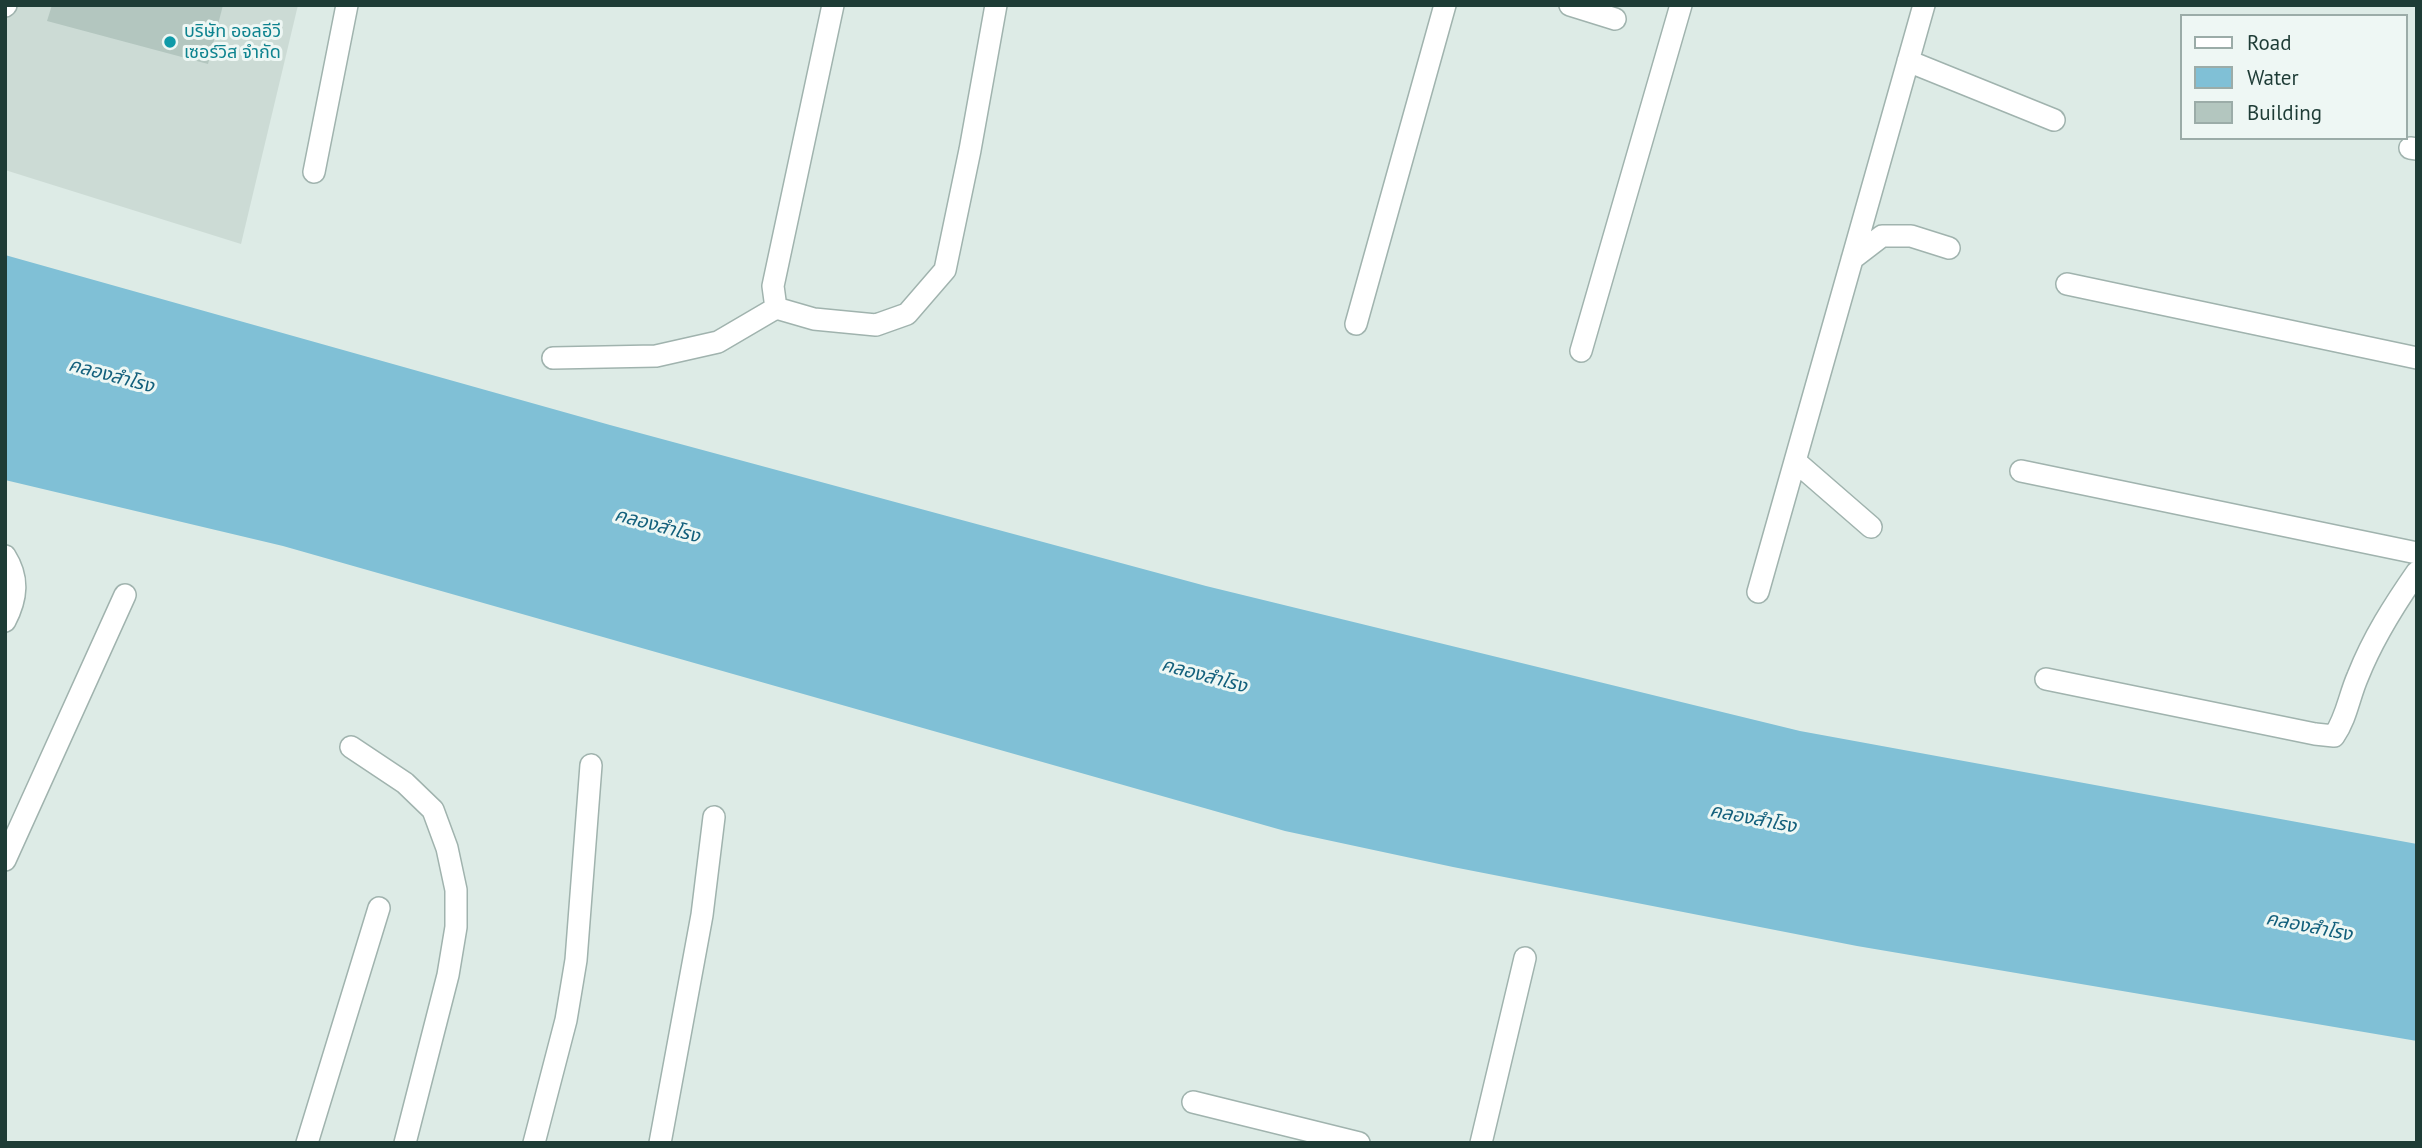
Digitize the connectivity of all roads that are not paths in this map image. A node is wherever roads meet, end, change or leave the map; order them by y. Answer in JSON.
{"nodes":[{"id":1,"x":347,"y":5,"type":"edge"},
{"id":2,"x":833,"y":5,"type":"edge"},
{"id":3,"x":996,"y":5,"type":"edge"},
{"id":4,"x":1445,"y":5,"type":"edge"},
{"id":5,"x":1570,"y":5,"type":"edge"},
{"id":6,"x":1681,"y":5,"type":"edge"},
{"id":7,"x":1924,"y":5,"type":"edge"},
{"id":8,"x":1615,"y":19,"type":"dead end"},
{"id":9,"x":1908,"y":61,"type":"junction"},
{"id":10,"x":2054,"y":120,"type":"dead end"},
{"id":11,"x":314,"y":172,"type":"dead end"},
{"id":12,"x":1949,"y":248,"type":"dead end"},
{"id":13,"x":1852,"y":259,"type":"junction"},
{"id":14,"x":2067,"y":284,"type":"dead end"},
{"id":15,"x":776,"y":308,"type":"junction"},
{"id":16,"x":1356,"y":324,"type":"dead end"},
{"id":17,"x":1581,"y":351,"type":"dead end"},
{"id":18,"x":553,"y":358,"type":"dead end"},
{"id":19,"x":2417,"y":358,"type":"edge"},
{"id":20,"x":1795,"y":461,"type":"junction"},
{"id":21,"x":2021,"y":471,"type":"dead end"},
{"id":22,"x":1871,"y":527,"type":"dead end"},
{"id":23,"x":2417,"y":553,"type":"edge"},
{"id":24,"x":5,"y":556,"type":"edge"},
{"id":25,"x":2417,"y":572,"type":"edge"},
{"id":26,"x":1758,"y":592,"type":"dead end"},
{"id":27,"x":125,"y":595,"type":"dead end"},
{"id":28,"x":5,"y":621,"type":"edge"},
{"id":29,"x":2046,"y":679,"type":"dead end"},
{"id":30,"x":351,"y":747,"type":"dead end"},
{"id":31,"x":591,"y":765,"type":"dead end"},
{"id":32,"x":714,"y":817,"type":"dead end"},
{"id":33,"x":5,"y":860,"type":"edge"},
{"id":34,"x":379,"y":908,"type":"dead end"},
{"id":35,"x":1525,"y":958,"type":"dead end"},
{"id":36,"x":1193,"y":1102,"type":"dead end"},
{"id":37,"x":307,"y":1143,"type":"edge"},
{"id":38,"x":405,"y":1143,"type":"edge"},
{"id":39,"x":534,"y":1143,"type":"edge"},
{"id":40,"x":660,"y":1143,"type":"edge"},
{"id":41,"x":1359,"y":1143,"type":"edge"},
{"id":42,"x":1480,"y":1143,"type":"edge"}],
"edges":[{"from":1,"to":11,"type":"street"},
{"from":2,"to":15,"type":"street"},
{"from":3,"to":15,"type":"street"},
{"from":4,"to":16,"type":"street"},
{"from":5,"to":8,"type":"street"},
{"from":6,"to":17,"type":"street"},
{"from":7,"to":9,"type":"street"},
{"from":9,"to":10,"type":"street"},
{"from":9,"to":13,"type":"street"},
{"from":12,"to":13,"type":"street"},
{"from":13,"to":20,"type":"street"},
{"from":14,"to":19,"type":"street"},
{"from":15,"to":18,"type":"street"},
{"from":20,"to":22,"type":"street"},
{"from":20,"to":26,"type":"street"},
{"from":21,"to":23,"type":"street"},
{"from":24,"to":28,"type":"street"},
{"from":25,"to":29,"type":"street"},
{"from":27,"to":33,"type":"street"},
{"from":30,"to":38,"type":"street"},
{"from":31,"to":39,"type":"street"},
{"from":32,"to":40,"type":"street"},
{"from":34,"to":37,"type":"street"},
{"from":35,"to":42,"type":"street"},
{"from":36,"to":41,"type":"street"}]}
